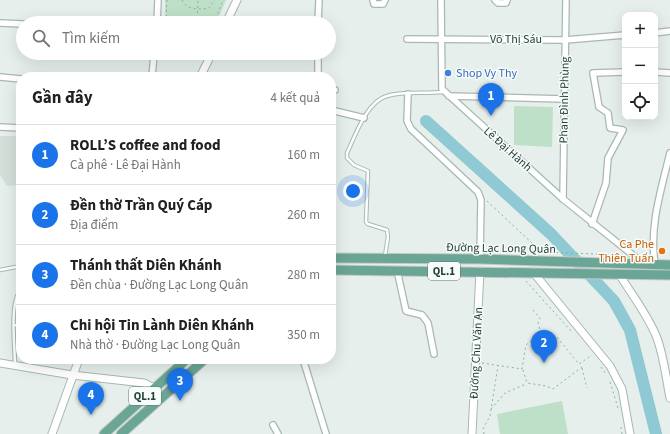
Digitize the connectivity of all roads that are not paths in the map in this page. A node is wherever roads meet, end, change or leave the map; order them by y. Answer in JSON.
{"nodes":[{"id":1,"x":158,"y":0,"type":"edge"},
{"id":2,"x":237,"y":0,"type":"edge"},
{"id":3,"x":319,"y":0,"type":"edge"},
{"id":4,"x":373,"y":0,"type":"edge"},
{"id":5,"x":384,"y":0,"type":"edge"},
{"id":6,"x":441,"y":0,"type":"edge"},
{"id":7,"x":495,"y":0,"type":"edge"},
{"id":8,"x":507,"y":0,"type":"edge"},
{"id":9,"x":566,"y":0,"type":"edge"},
{"id":10,"x":157,"y":16,"type":"edge"},
{"id":11,"x":229,"y":16,"type":"edge"},
{"id":12,"x":318,"y":16,"type":"edge"},
{"id":13,"x":0,"y":23,"type":"edge"},
{"id":14,"x":16,"y":24,"type":"edge"},
{"id":15,"x":670,"y":31,"type":"edge"},
{"id":16,"x":658,"y":33,"type":"edge"},
{"id":17,"x":622,"y":35,"type":"edge"},
{"id":18,"x":407,"y":39,"type":"dead end"},
{"id":19,"x":441,"y":39,"type":"junction"},
{"id":20,"x":565,"y":40,"type":"junction"},
{"id":21,"x":153,"y":60,"type":"edge"},
{"id":22,"x":208,"y":60,"type":"edge"},
{"id":23,"x":318,"y":60,"type":"edge"},
{"id":24,"x":152,"y":72,"type":"edge"},
{"id":25,"x":202,"y":72,"type":"edge"},
{"id":26,"x":318,"y":72,"type":"edge"},
{"id":27,"x":622,"y":72,"type":"edge"},
{"id":28,"x":658,"y":72,"type":"edge"},
{"id":29,"x":670,"y":72,"type":"edge"},
{"id":30,"x":0,"y":77,"type":"edge"},
{"id":31,"x":16,"y":79,"type":"edge"},
{"id":32,"x":408,"y":94,"type":"junction"},
{"id":33,"x":447,"y":94,"type":"junction"},
{"id":34,"x":564,"y":99,"type":"junction"},
{"id":35,"x":336,"y":111,"type":"edge"},
{"id":36,"x":364,"y":118,"type":"junction"},
{"id":37,"x":0,"y":127,"type":"edge"},
{"id":38,"x":16,"y":128,"type":"edge"},
{"id":39,"x":670,"y":154,"type":"edge"},
{"id":40,"x":563,"y":199,"type":"junction"},
{"id":41,"x":592,"y":224,"type":"junction"},
{"id":42,"x":336,"y":258,"type":"edge"},
{"id":43,"x":385,"y":258,"type":"junction"},
{"id":44,"x":480,"y":259,"type":"junction"},
{"id":45,"x":645,"y":264,"type":"junction"},
{"id":46,"x":655,"y":264,"type":"junction"},
{"id":47,"x":670,"y":265,"type":"edge"},
{"id":48,"x":16,"y":267,"type":"edge"},
{"id":49,"x":0,"y":270,"type":"edge"},
{"id":50,"x":336,"y":270,"type":"edge"},
{"id":51,"x":396,"y":270,"type":"junction"},
{"id":52,"x":480,"y":271,"type":"junction"},
{"id":53,"x":533,"y":272,"type":"junction"},
{"id":54,"x":619,"y":274,"type":"junction"},
{"id":55,"x":670,"y":275,"type":"edge"},
{"id":56,"x":16,"y":300,"type":"edge"},
{"id":57,"x":14,"y":325,"type":"joint"},
{"id":58,"x":434,"y":354,"type":"dead end"},
{"id":59,"x":0,"y":363,"type":"edge"},
{"id":60,"x":77,"y":364,"type":"edge"},
{"id":61,"x":181,"y":364,"type":"edge"},
{"id":62,"x":198,"y":364,"type":"edge"},
{"id":63,"x":305,"y":364,"type":"edge"},
{"id":64,"x":15,"y":365,"type":"junction"},
{"id":65,"x":72,"y":375,"type":"junction"},
{"id":66,"x":154,"y":388,"type":"junction"},
{"id":67,"x":162,"y":396,"type":"junction"},
{"id":68,"x":670,"y":398,"type":"edge"},
{"id":69,"x":274,"y":425,"type":"dead end"},
{"id":70,"x":52,"y":434,"type":"edge"},
{"id":71,"x":104,"y":434,"type":"edge"},
{"id":72,"x":121,"y":434,"type":"edge"},
{"id":73,"x":278,"y":434,"type":"edge"},
{"id":74,"x":326,"y":434,"type":"edge"},
{"id":75,"x":472,"y":434,"type":"edge"},
{"id":76,"x":630,"y":434,"type":"edge"}],
"edges":[{"from":1,"to":10,"type":"street"},
{"from":2,"to":11,"type":"street"},
{"from":3,"to":12,"type":"street"},
{"from":4,"to":5,"type":"street"},
{"from":6,"to":19,"type":"street"},
{"from":7,"to":8,"type":"street"},
{"from":9,"to":20,"type":"street","name":"Phan Đình Phùng"},
{"from":13,"to":14,"type":"street"},
{"from":15,"to":16,"type":"street"},
{"from":17,"to":20,"type":"street","name":"Võ Thị Sáu"},
{"from":18,"to":19,"type":"street","name":"Võ Thị Sáu"},
{"from":19,"to":20,"type":"street","name":"Võ Thị Sáu"},
{"from":19,"to":33,"type":"street"},
{"from":20,"to":34,"type":"street","name":"Phan Đình Phùng"},
{"from":21,"to":24,"type":"street"},
{"from":22,"to":25,"type":"street"},
{"from":23,"to":26,"type":"street"},
{"from":27,"to":41,"type":"street"},
{"from":28,"to":29,"type":"street"},
{"from":30,"to":31,"type":"street"},
{"from":32,"to":33,"type":"lane"},
{"from":32,"to":36,"type":"lane"},
{"from":32,"to":44,"type":"street"},
{"from":33,"to":34,"type":"street"},
{"from":33,"to":40,"type":"street","name":"Lê Đại Hành"},
{"from":34,"to":40,"type":"street","name":"Phan Đình Phùng"},
{"from":35,"to":36,"type":"street"},
{"from":36,"to":43,"type":"lane"},
{"from":37,"to":38,"type":"street"},
{"from":39,"to":46,"type":"street"},
{"from":40,"to":41,"type":"street","name":"Lê Đại Hành"},
{"from":41,"to":45,"type":"street","name":"Lê Đại Hành"},
{"from":42,"to":43,"type":"main road","name":"Đường Lạc Long Quân","number":"QL.1"},
{"from":43,"to":44,"type":"main road","name":"Đường Lạc Long Quân","number":"QL.1"},
{"from":44,"to":45,"type":"main road","name":"Đường Lạc Long Quân","number":"QL.1"},
{"from":45,"to":46,"type":"main road","name":"Đường Lạc Long Quân","number":"QL.1"},
{"from":46,"to":47,"type":"main road","name":"Đường Lạc Long Quân","number":"QL.1"},
{"from":48,"to":49,"type":"lane"},
{"from":50,"to":51,"type":"main road","name":"Đường Lạc Long Quân","number":"QL.1"},
{"from":51,"to":52,"type":"main road","name":"Đường Lạc Long Quân","number":"QL.1"},
{"from":51,"to":58,"type":"street"},
{"from":52,"to":53,"type":"main road","name":"Đường Lạc Long Quân","number":"QL.1"},
{"from":52,"to":75,"type":"street","name":"Đường Chu Văn An"},
{"from":53,"to":54,"type":"main road","name":"Đường Lạc Long Quân","number":"QL.1"},
{"from":53,"to":76,"type":"street"},
{"from":54,"to":55,"type":"main road","name":"Đường Lạc Long Quân","number":"QL.1"},
{"from":54,"to":68,"type":"street"},
{"from":56,"to":57,"type":"lane"},
{"from":57,"to":64,"type":"lane"},
{"from":59,"to":64,"type":"street"},
{"from":60,"to":65,"type":"street"},
{"from":61,"to":66,"type":"main road","number":"QL.1"},
{"from":62,"to":67,"type":"main road","number":"QL.1"},
{"from":63,"to":74,"type":"street"},
{"from":64,"to":65,"type":"street"},
{"from":65,"to":66,"type":"street"},
{"from":65,"to":70,"type":"street"},
{"from":66,"to":67,"type":"street"},
{"from":66,"to":71,"type":"main road","number":"QL.1"},
{"from":67,"to":72,"type":"main road","number":"QL.1"},
{"from":69,"to":73,"type":"street"}]}
